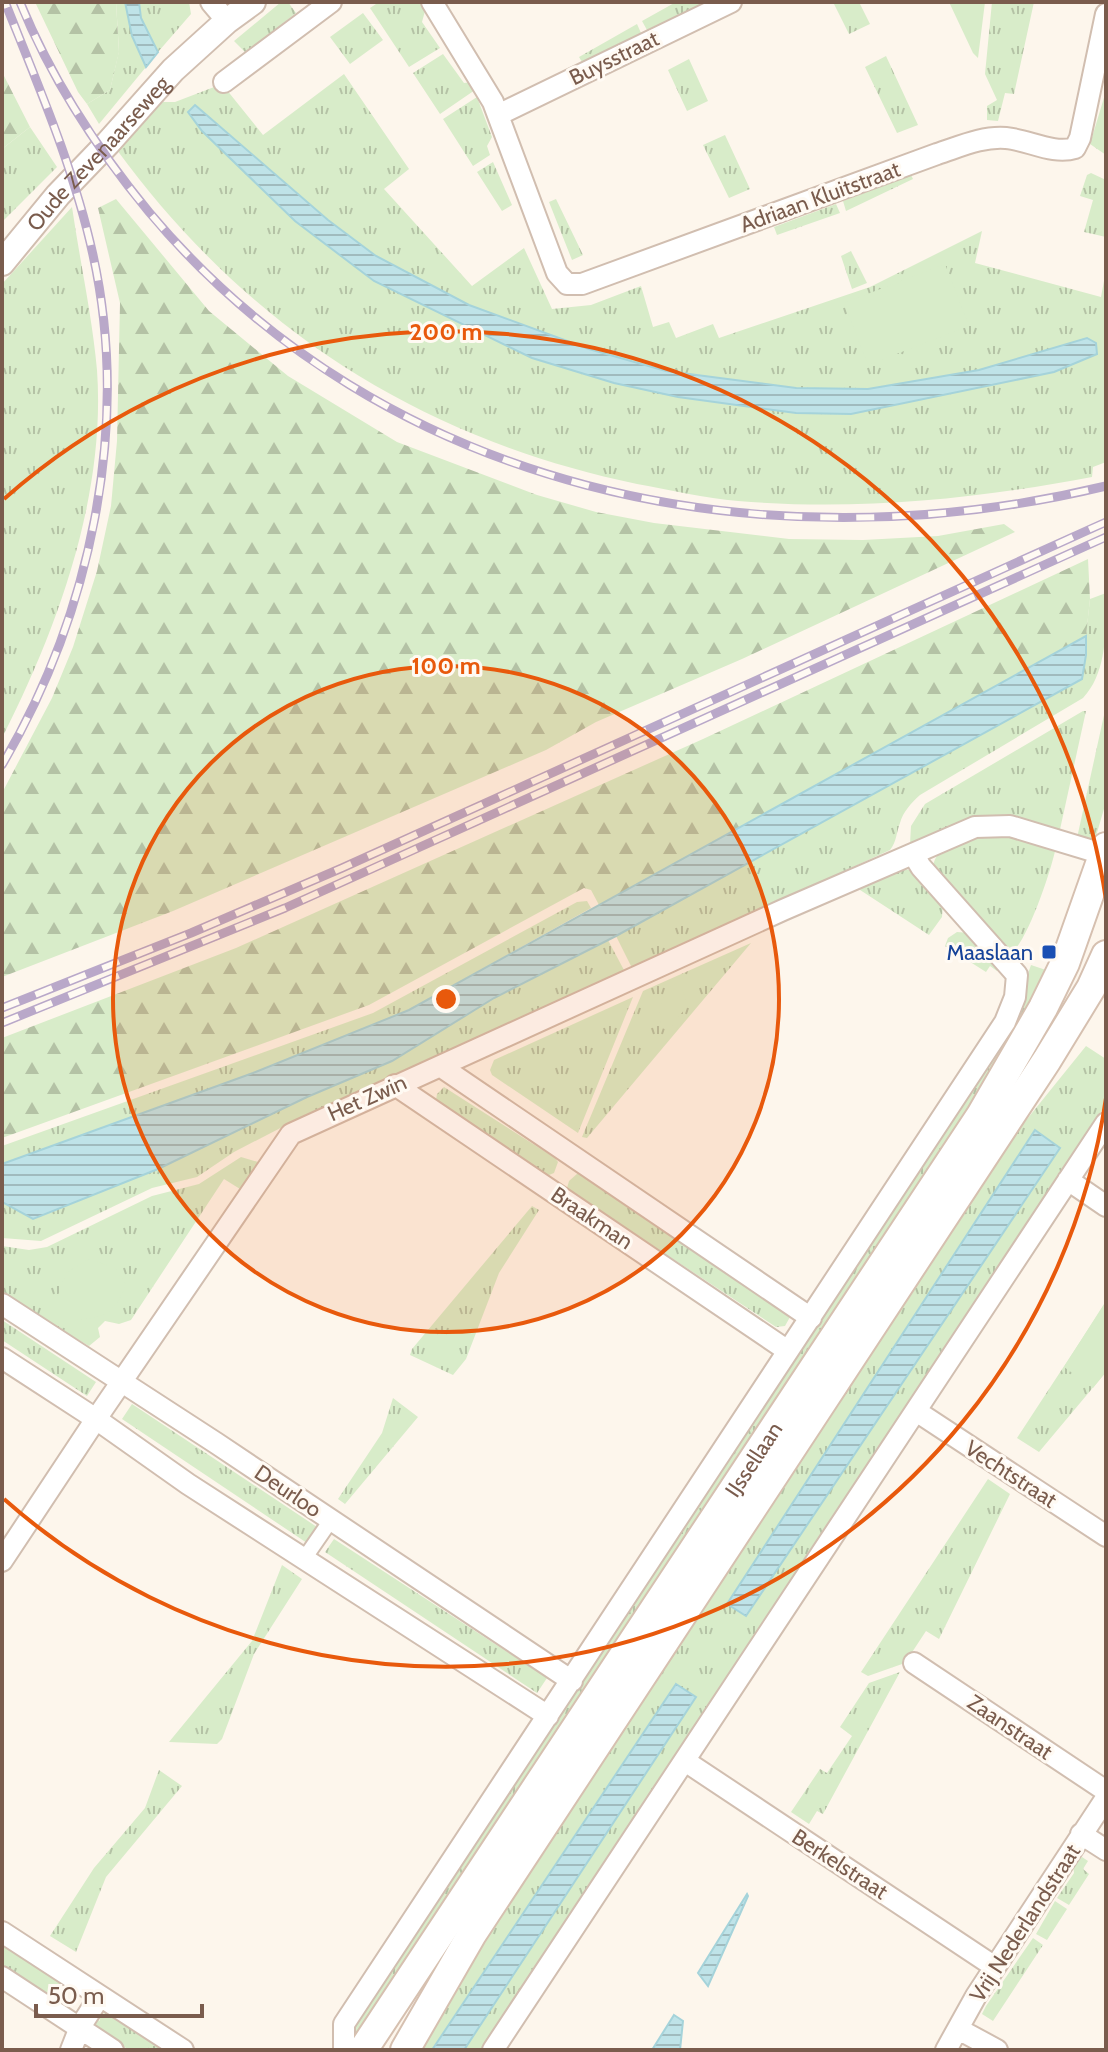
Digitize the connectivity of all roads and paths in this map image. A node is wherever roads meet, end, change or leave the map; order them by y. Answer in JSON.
{"nodes":[{"id":1,"x":211,"y":2,"type":"edge"},
{"id":2,"x":253,"y":2,"type":"edge"},
{"id":3,"x":331,"y":2,"type":"edge"},
{"id":4,"x":432,"y":2,"type":"edge"},
{"id":5,"x":731,"y":2,"type":"edge"},
{"id":6,"x":1106,"y":14,"type":"edge"},
{"id":7,"x":227,"y":21,"type":"junction"},
{"id":8,"x":224,"y":82,"type":"dead end"},
{"id":9,"x":498,"y":115,"type":"junction"},
{"id":10,"x":2,"y":263,"type":"edge"},
{"id":11,"x":1105,"y":852,"type":"edge"},
{"id":12,"x":910,"y":855,"type":"junction"},
{"id":13,"x":1106,"y":955,"type":"edge"},
{"id":14,"x":440,"y":1066,"type":"junction"},
{"id":15,"x":395,"y":1085,"type":"junction"},
{"id":16,"x":1106,"y":1123,"type":"edge"},
{"id":17,"x":1068,"y":1180,"type":"junction"},
{"id":18,"x":1106,"y":1206,"type":"edge"},
{"id":19,"x":2,"y":1304,"type":"edge"},
{"id":20,"x":811,"y":1318,"type":"junction"},
{"id":21,"x":788,"y":1351,"type":"junction"},
{"id":22,"x":2,"y":1358,"type":"edge"},
{"id":23,"x":120,"y":1383,"type":"junction"},
{"id":24,"x":916,"y":1411,"type":"junction"},
{"id":25,"x":96,"y":1419,"type":"junction"},
{"id":26,"x":331,"y":1520,"type":"junction"},
{"id":27,"x":1106,"y":1536,"type":"edge"},
{"id":28,"x":304,"y":1559,"type":"junction"},
{"id":29,"x":2,"y":1561,"type":"edge"},
{"id":30,"x":914,"y":1663,"type":"dead end"},
{"id":31,"x":572,"y":1681,"type":"junction"},
{"id":32,"x":548,"y":1716,"type":"junction"},
{"id":33,"x":685,"y":1761,"type":"junction"},
{"id":34,"x":1106,"y":1791,"type":"edge"},
{"id":35,"x":1106,"y":1798,"type":"edge"},
{"id":36,"x":1081,"y":1834,"type":"junction"},
{"id":37,"x":1106,"y":1850,"type":"edge"},
{"id":38,"x":2,"y":1932,"type":"edge"},
{"id":39,"x":995,"y":1967,"type":"junction"},
{"id":40,"x":2,"y":1977,"type":"edge"},
{"id":41,"x":100,"y":1996,"type":"junction"},
{"id":42,"x":80,"y":2027,"type":"junction"},
{"id":43,"x":960,"y":2030,"type":"junction"},
{"id":44,"x":71,"y":2050,"type":"edge"},
{"id":45,"x":113,"y":2050,"type":"edge"},
{"id":46,"x":183,"y":2050,"type":"edge"},
{"id":47,"x":344,"y":2050,"type":"edge"},
{"id":48,"x":363,"y":2050,"type":"edge"},
{"id":49,"x":405,"y":2050,"type":"edge"},
{"id":50,"x":493,"y":2050,"type":"edge"},
{"id":51,"x":946,"y":2050,"type":"edge"},
{"id":52,"x":997,"y":2050,"type":"edge"}],
"edges":[{"from":1,"to":7,"type":"street"},
{"from":2,"to":7,"type":"street","name":"Oude Zevenaarseweg"},
{"from":3,"to":8,"type":"street"},
{"from":4,"to":9,"type":"street"},
{"from":5,"to":9,"type":"street","name":"Buysstraat"},
{"from":6,"to":9,"type":"street","name":"Adriaan Kluitstraat"},
{"from":7,"to":10,"type":"street","name":"Oude Zevenaarseweg"},
{"from":11,"to":12,"type":"street","name":"Het Zwin"},
{"from":11,"to":48,"type":"main road","name":"IJssellaan"},
{"from":12,"to":14,"type":"street","name":"Het Zwin"},
{"from":12,"to":20,"type":"street","name":"IJssellaan"},
{"from":13,"to":49,"type":"main road","name":"IJssellaan"},
{"from":14,"to":15,"type":"street","name":"Het Zwin"},
{"from":14,"to":20,"type":"street","name":"Braakman"},
{"from":15,"to":21,"type":"street","name":"Braakman"},
{"from":15,"to":23,"type":"street","name":"Het Zwin"},
{"from":16,"to":17,"type":"street"},
{"from":17,"to":18,"type":"street"},
{"from":17,"to":24,"type":"street"},
{"from":19,"to":23,"type":"street","name":"Deurloo"},
{"from":20,"to":21,"type":"street","name":"IJssellaan"},
{"from":21,"to":31,"type":"street","name":"IJssellaan"},
{"from":22,"to":25,"type":"street"},
{"from":23,"to":25,"type":"street","name":"Het Zwin"},
{"from":23,"to":26,"type":"street","name":"Deurloo"},
{"from":24,"to":27,"type":"street","name":"Vechtstraat"},
{"from":24,"to":33,"type":"street"},
{"from":25,"to":28,"type":"street"},
{"from":25,"to":29,"type":"street","name":"Het Zwin"},
{"from":26,"to":28,"type":"street"},
{"from":26,"to":31,"type":"street","name":"Deurloo"},
{"from":28,"to":32,"type":"street"},
{"from":30,"to":34,"type":"street","name":"Zaanstraat"},
{"from":31,"to":32,"type":"street","name":"IJssellaan"},
{"from":32,"to":47,"type":"street","name":"IJssellaan"},
{"from":33,"to":39,"type":"street","name":"Berkelstraat"},
{"from":33,"to":50,"type":"street"},
{"from":35,"to":36,"type":"street","name":"Vrij Nederlandstraat"},
{"from":36,"to":37,"type":"street"},
{"from":36,"to":39,"type":"street","name":"Vrij Nederlandstraat"},
{"from":38,"to":41,"type":"street"},
{"from":39,"to":43,"type":"street","name":"Vrij Nederlandstraat"},
{"from":40,"to":42,"type":"street"},
{"from":41,"to":42,"type":"street"},
{"from":41,"to":46,"type":"street"},
{"from":42,"to":44,"type":"street"},
{"from":42,"to":45,"type":"street"},
{"from":43,"to":51,"type":"street","name":"Vrij Nederlandstraat"},
{"from":43,"to":52,"type":"street"}]}
